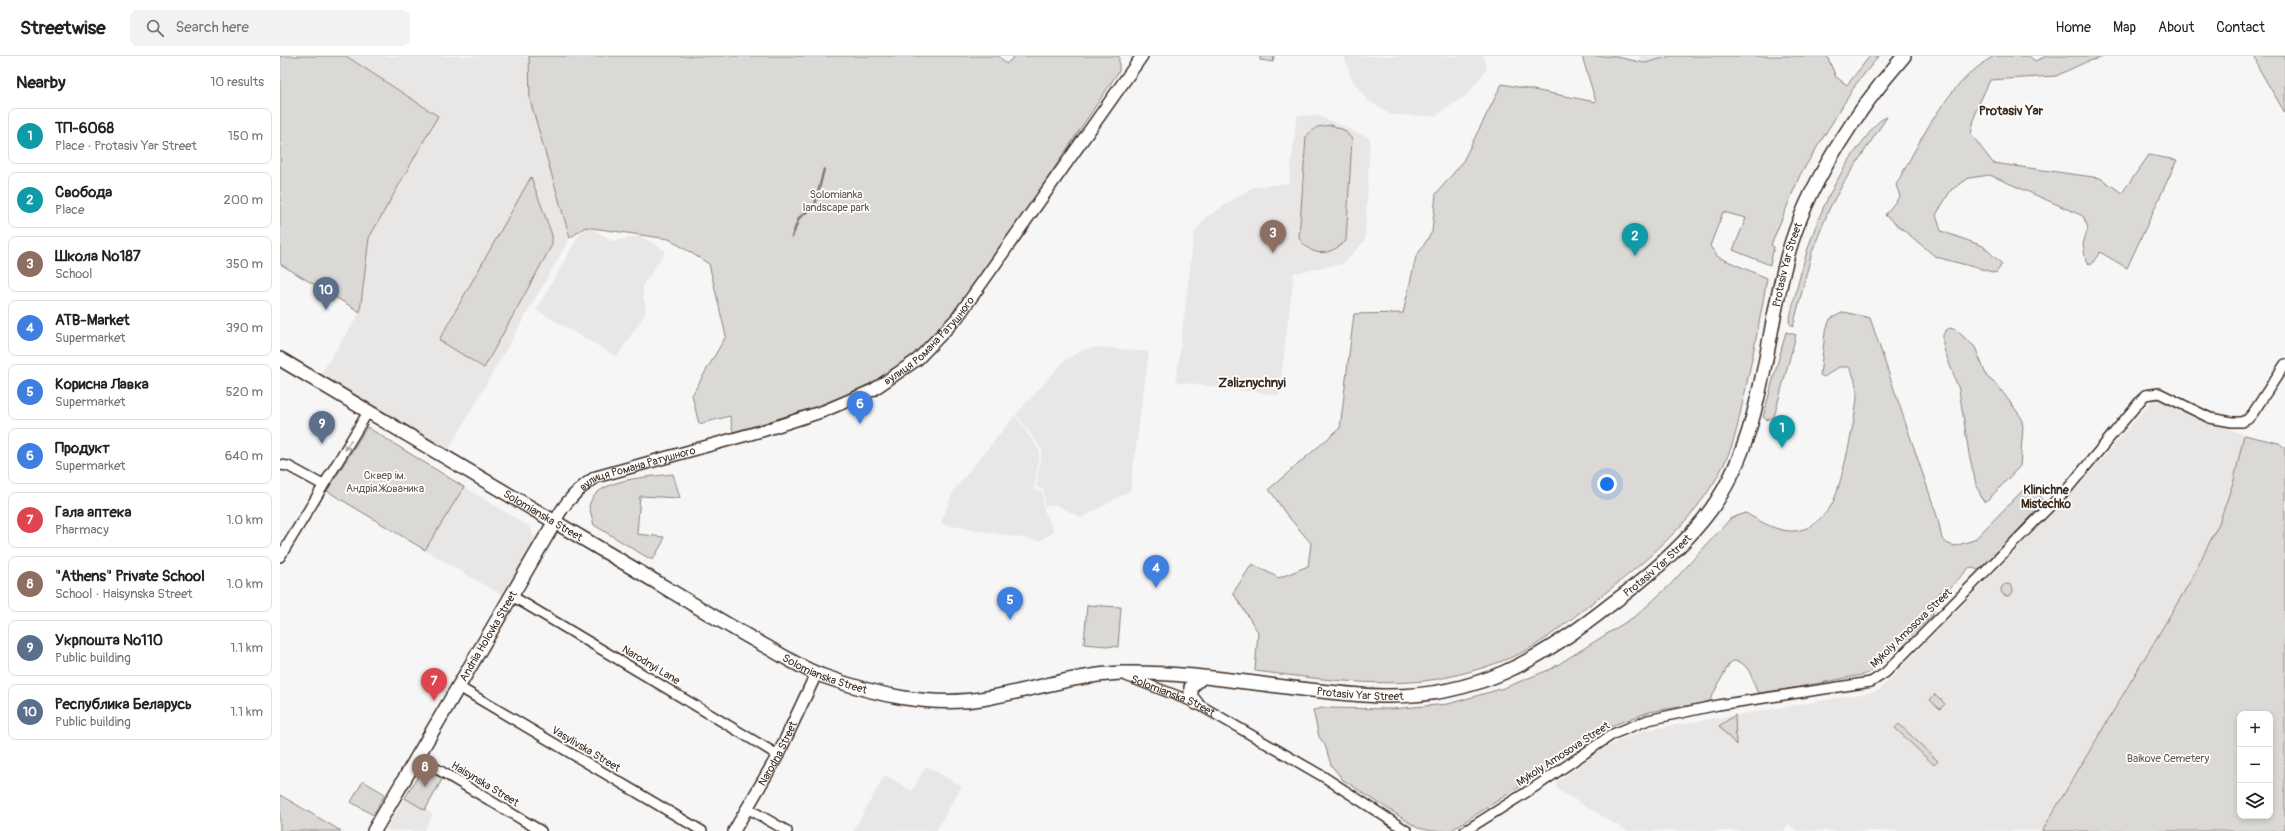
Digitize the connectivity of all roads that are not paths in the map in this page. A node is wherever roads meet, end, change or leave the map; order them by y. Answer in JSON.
{"nodes":[{"id":1,"x":1142,"y":56,"type":"edge"},
{"id":2,"x":1904,"y":56,"type":"edge"},
{"id":3,"x":280,"y":359,"type":"edge"},
{"id":4,"x":2285,"y":364,"type":"edge"},
{"id":5,"x":368,"y":412,"type":"junction"},
{"id":6,"x":280,"y":465,"type":"edge"},
{"id":7,"x":323,"y":485,"type":"junction"},
{"id":8,"x":554,"y":523,"type":"junction"},
{"id":9,"x":280,"y":556,"type":"edge"},
{"id":10,"x":512,"y":596,"type":"junction"},
{"id":11,"x":1119,"y":673,"type":"junction"},
{"id":12,"x":816,"y":674,"type":"junction"},
{"id":13,"x":1201,"y":678,"type":"junction"},
{"id":14,"x":459,"y":686,"type":"junction"},
{"id":15,"x":1196,"y":703,"type":"junction"},
{"id":16,"x":778,"y":755,"type":"junction"},
{"id":17,"x":417,"y":757,"type":"junction"},
{"id":18,"x":747,"y":808,"type":"junction"},
{"id":19,"x":377,"y":830,"type":"edge"},
{"id":20,"x":541,"y":831,"type":"edge"},
{"id":21,"x":702,"y":831,"type":"edge"},
{"id":22,"x":734,"y":831,"type":"edge"},
{"id":23,"x":787,"y":831,"type":"edge"},
{"id":24,"x":1407,"y":831,"type":"edge"},
{"id":25,"x":1466,"y":831,"type":"edge"}],
"edges":[{"from":1,"to":8,"type":"street","name":"вулиця Романа Ратушного"},
{"from":2,"to":13,"type":"main road","name":"Protasiv Yar Street"},
{"from":3,"to":5,"type":"main road","name":"Solomianska Street"},
{"from":4,"to":25,"type":"street","name":"Mykoly Amosova Street"},
{"from":5,"to":7,"type":"street","one_way":true},
{"from":5,"to":8,"type":"main road","name":"Solomianska Street"},
{"from":6,"to":7,"type":"street"},
{"from":7,"to":9,"type":"street"},
{"from":8,"to":10,"type":"main road","name":"Andriia Holovka Street"},
{"from":8,"to":12,"type":"main road","name":"Solomianska Street"},
{"from":10,"to":14,"type":"main road","name":"Andriia Holovka Street"},
{"from":10,"to":16,"type":"street","name":"Narodnyi Lane"},
{"from":11,"to":12,"type":"main road","name":"Solomianska Street"},
{"from":11,"to":13,"type":"main road","name":"Protasiv Yar Street"},
{"from":11,"to":15,"type":"street","name":"Solomianska Street"},
{"from":12,"to":16,"type":"street","name":"Narodna Street"},
{"from":13,"to":15,"type":"main road"},
{"from":14,"to":17,"type":"main road","name":"Andriia Holovka Street"},
{"from":14,"to":21,"type":"street","name":"Vasylivska Street"},
{"from":15,"to":24,"type":"street","name":"Solomianska Street"},
{"from":16,"to":18,"type":"street","name":"Narodna Street"},
{"from":17,"to":19,"type":"main road","name":"Andriia Holovka Street"},
{"from":17,"to":20,"type":"street","name":"Haisynska Street"},
{"from":18,"to":22,"type":"street","name":"Narodna Street"},
{"from":18,"to":23,"type":"street"}]}
